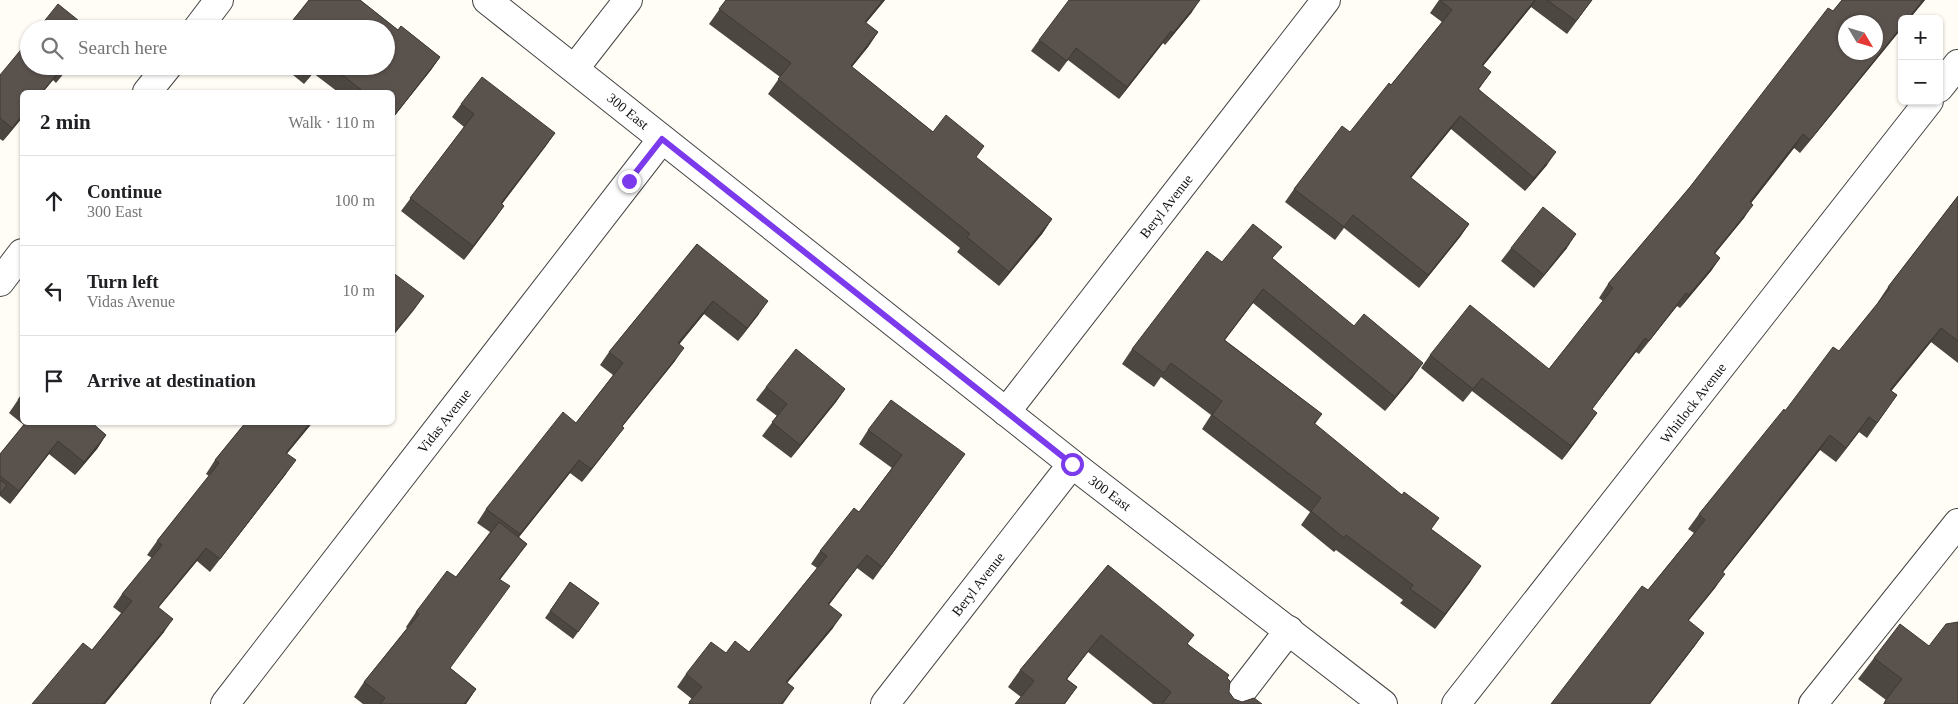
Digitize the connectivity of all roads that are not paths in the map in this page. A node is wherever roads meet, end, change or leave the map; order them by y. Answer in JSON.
{"nodes":[{"id":1,"x":219,"y":0,"type":"edge"},
{"id":2,"x":487,"y":0,"type":"edge"},
{"id":3,"x":628,"y":0,"type":"edge"},
{"id":4,"x":1326,"y":0,"type":"edge"},
{"id":5,"x":204,"y":20,"type":"edge"},
{"id":6,"x":1958,"y":64,"type":"edge"},
{"id":7,"x":575,"y":68,"type":"junction"},
{"id":8,"x":161,"y":75,"type":"edge"},
{"id":9,"x":1943,"y":83,"type":"edge"},
{"id":10,"x":149,"y":90,"type":"edge"},
{"id":11,"x":1926,"y":105,"type":"edge"},
{"id":12,"x":662,"y":139,"type":"junction"},
{"id":13,"x":20,"y":256,"type":"edge"},
{"id":14,"x":0,"y":282,"type":"edge"},
{"id":15,"x":1006,"y":412,"type":"junction"},
{"id":16,"x":1072,"y":464,"type":"junction"},
{"id":17,"x":1958,"y":523,"type":"edge"},
{"id":18,"x":1289,"y":630,"type":"junction"},
{"id":19,"x":226,"y":704,"type":"edge"},
{"id":20,"x":885,"y":704,"type":"edge"},
{"id":21,"x":1232,"y":704,"type":"edge"},
{"id":22,"x":1383,"y":704,"type":"edge"},
{"id":23,"x":1456,"y":704,"type":"edge"},
{"id":24,"x":1813,"y":704,"type":"edge"}],
"edges":[{"from":1,"to":5,"type":"street"},
{"from":2,"to":7,"type":"street","name":"300 East"},
{"from":3,"to":7,"type":"street"},
{"from":4,"to":15,"type":"street","name":"Beryl Avenue"},
{"from":6,"to":9,"type":"street"},
{"from":7,"to":12,"type":"street","name":"300 East"},
{"from":8,"to":10,"type":"street"},
{"from":11,"to":23,"type":"street","name":"Whitlock Avenue"},
{"from":12,"to":15,"type":"street","name":"300 East"},
{"from":12,"to":19,"type":"street","name":"Vidas Avenue"},
{"from":13,"to":14,"type":"street"},
{"from":15,"to":16,"type":"street","name":"300 East"},
{"from":16,"to":18,"type":"street","name":"300 East"},
{"from":16,"to":20,"type":"street","name":"Beryl Avenue"},
{"from":17,"to":24,"type":"street"},
{"from":18,"to":21,"type":"street"},
{"from":18,"to":22,"type":"street","name":"300 East"}]}
